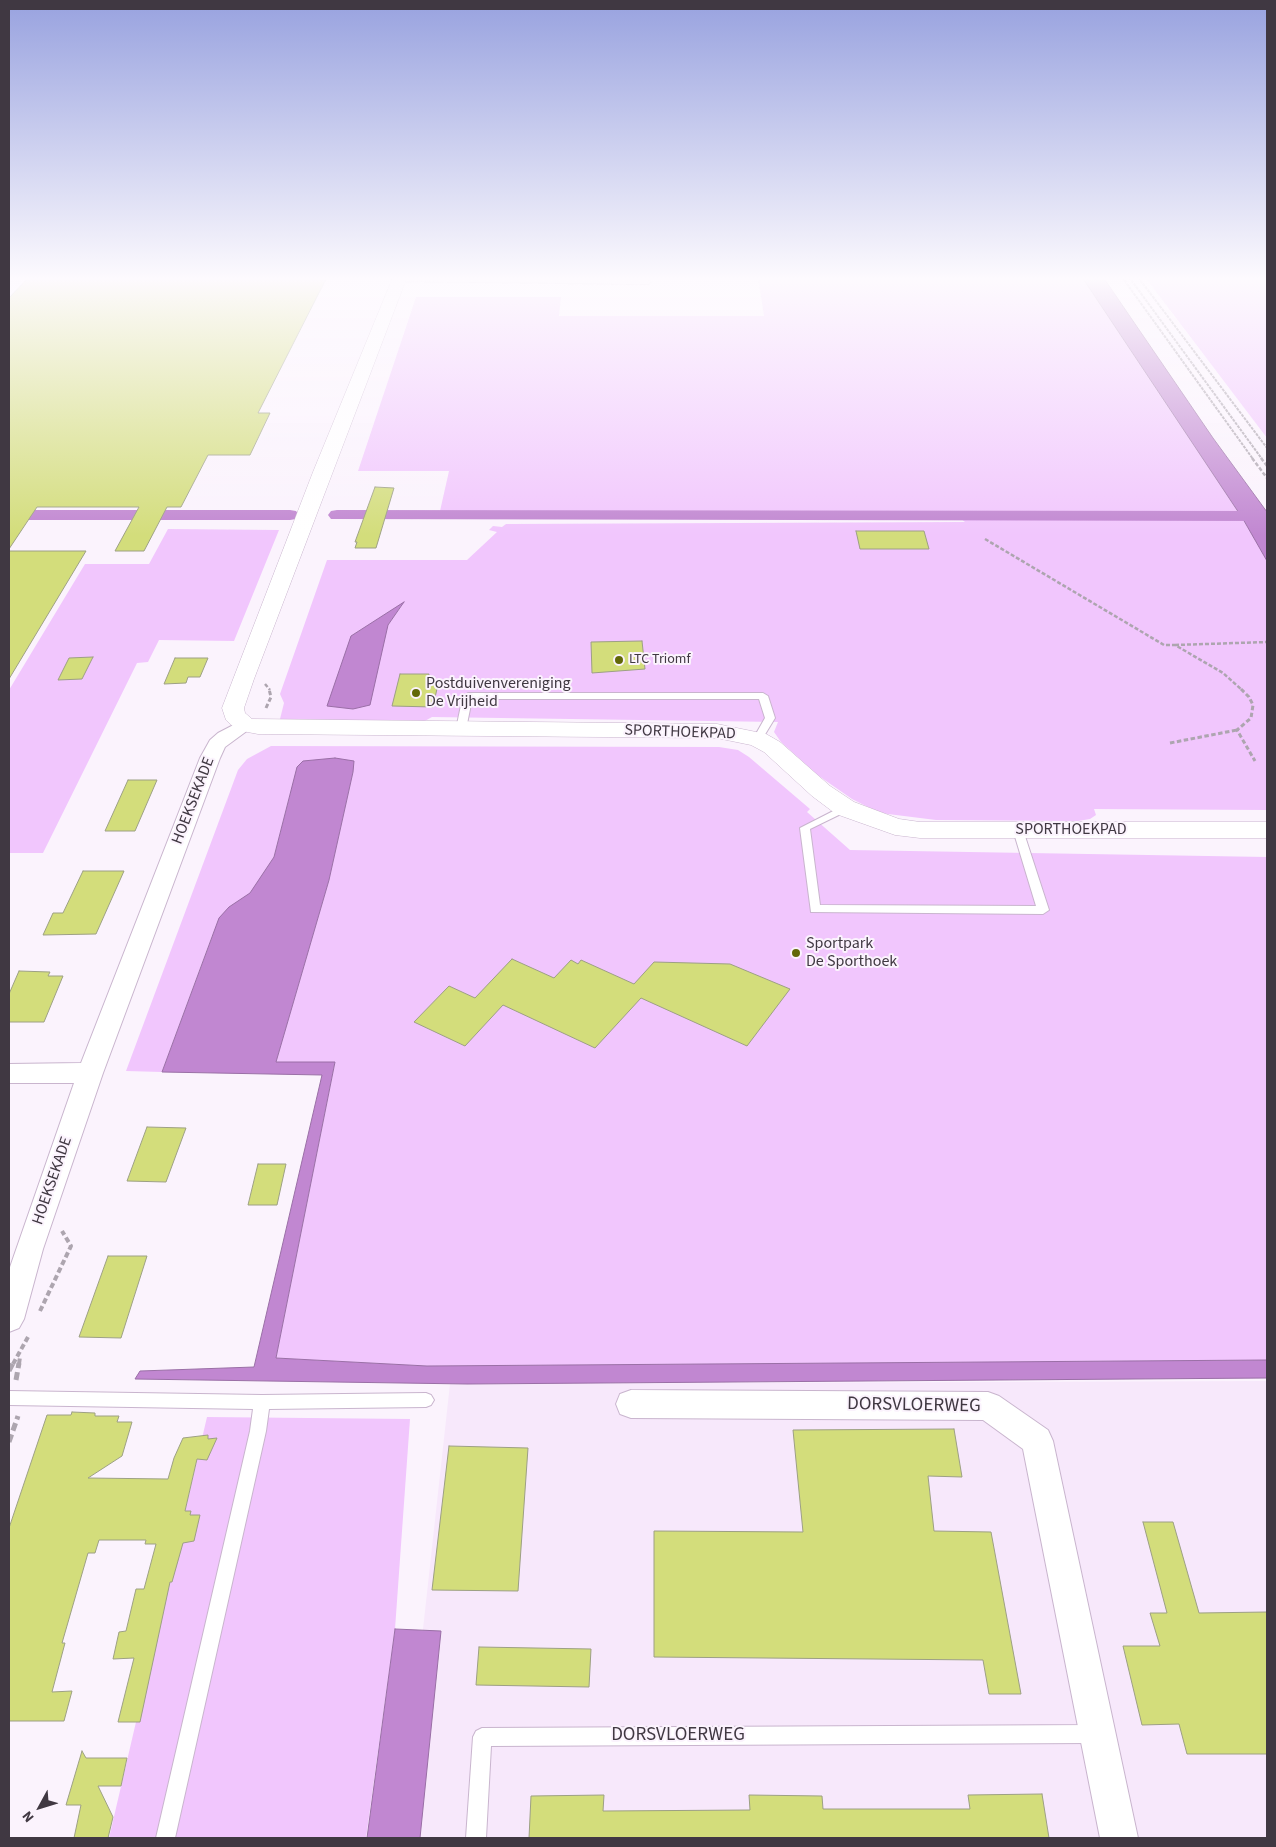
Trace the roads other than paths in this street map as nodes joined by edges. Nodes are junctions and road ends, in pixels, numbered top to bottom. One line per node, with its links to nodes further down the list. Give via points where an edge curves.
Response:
1 (366, 363): 2 (street, via 233,708 234,715)
2 (245, 725): 3 (street, SPORTHOEKPAD); 9 (street, HOEKSEKADE, via 225,737 214,750)
3 (461, 729): 4 (street, SPORTHOEKPAD, via 717,731); 4 (lane, via 468,696 763,696 770,718)
4 (758, 739): 5 (street, SPORTHOEKPAD)
5 (845, 808): 6 (street, SPORTHOEKPAD, via 895,827); 6 (lane, via 805,828 815,909 1043,910)
6 (1018, 830): 7 (street, SPORTHOEKPAD)
7 (1267, 830)
8 (9, 1073): 9 (street)
9 (90, 1073): 10 (street, HOEKSEKADE, via 29,1249)
10 (9, 1319)
11 (9, 1398): 13 (lane)
12 (426, 1400): 13 (lane)
13 (262, 1402): 16 (lane, via 258,1432)
14 (631, 1404): 15 (street, DORSVLOERWEG, via 988,1406 1037,1441)
15 (1096, 1734): 17 (lane, DORSVLOERWEG, via 482,1737); 18 (street, DORSVLOERWEG)
16 (166, 1838)
17 (476, 1838)
18 (1120, 1838)

